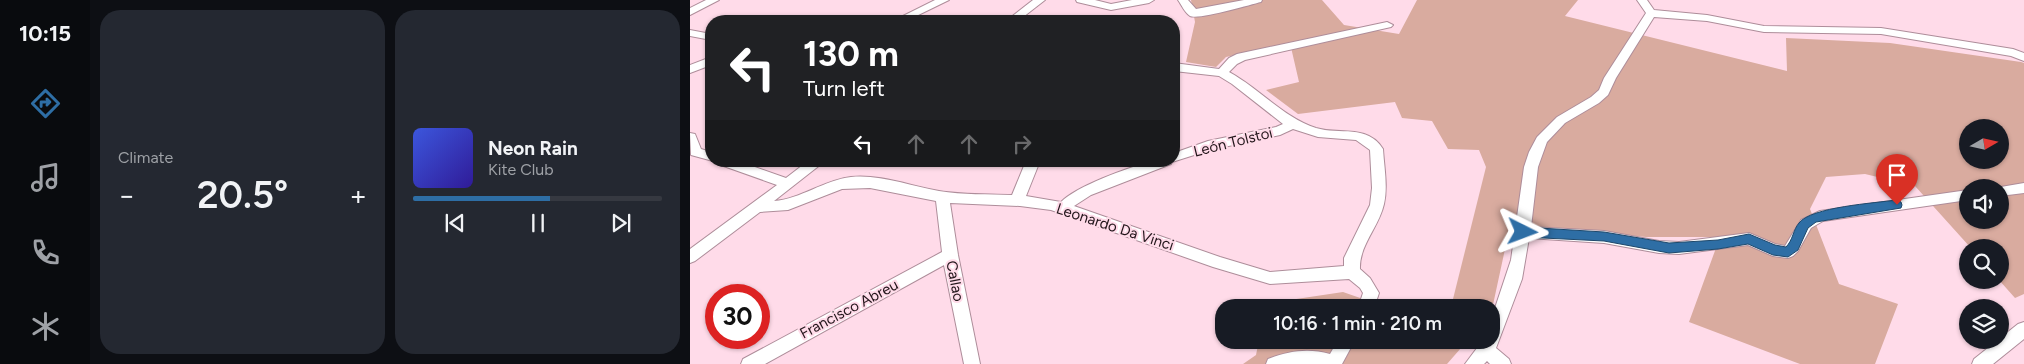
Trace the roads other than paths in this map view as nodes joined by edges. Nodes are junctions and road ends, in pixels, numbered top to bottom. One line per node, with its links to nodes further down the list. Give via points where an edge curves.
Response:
1 (714, 0): 9 (street)
2 (944, 0): 11 (street)
3 (1040, 0): 12 (street)
4 (1081, 0): 5 (street, via 1111,7)
5 (1149, 0)
6 (1183, 0): 7 (street, via 1193,13)
7 (1257, 0)
8 (1642, 0): 10 (street)
9 (690, 12)
10 (1651, 13): 16 (street, via 1800,32 1881,30); 37 (street, via 1604,92 1561,120 1542,140 1531,167)
11 (911, 15)
12 (1019, 15)
13 (1387, 25): 20 (street, via 1248,55 1233,61)
14 (690, 33): 15 (street)
15 (705, 36)
16 (2024, 57)
17 (705, 63): 19 (street)
18 (1180, 68): 20 (street)
19 (690, 69)
20 (1222, 73): 21 (street)
21 (1292, 124): 24 (street, León Tolstoi, via 1273,133 1208,146); 40 (street, via 1318,133 1358,136 1376,149 1377,205 1352,258)
22 (690, 137): 23 (street)
23 (693, 153)
24 (1180, 156)
25 (740, 167): 29 (street)
26 (810, 167): 29 (street)
27 (1031, 167): 34 (street)
28 (1149, 167): 36 (street, via 1086,190)
29 (787, 183): 35 (street)
30 (2024, 188): 31 (street)
31 (2009, 190)
32 (1959, 196): 37 (street, via 1820,216 1803,226 1794,247 1788,252 1773,250 1749,239 1672,248 1604,237)
33 (942, 197): 34 (street, Leonardo Da Vinci); 35 (street, Leonardo Da Vinci, via 857,182 791,203); 38 (street, Callao)
34 (1017, 200): 36 (street, Leonardo Da Vinci)
35 (758, 207): 39 (street)
36 (1064, 208): 40 (street, Leonardo Da Vinci, via 1270,278)
37 (1523, 232): 44 (street, via 1514,279)
38 (950, 255): 45 (street, Francisco Abreu); 46 (street, Callao)
39 (690, 258)
40 (1352, 272): 41 (street, via 1365,283 1371,293)
41 (1369, 299)
42 (2024, 329): 51 (street)
43 (1342, 349): 48 (street)
44 (1486, 351): 49 (street); 50 (street)
45 (749, 364)
46 (972, 364)
47 (1274, 364): 48 (street, via 1314,357)
48 (1333, 364)
49 (1473, 364)
50 (1504, 364)
51 (1980, 364)

